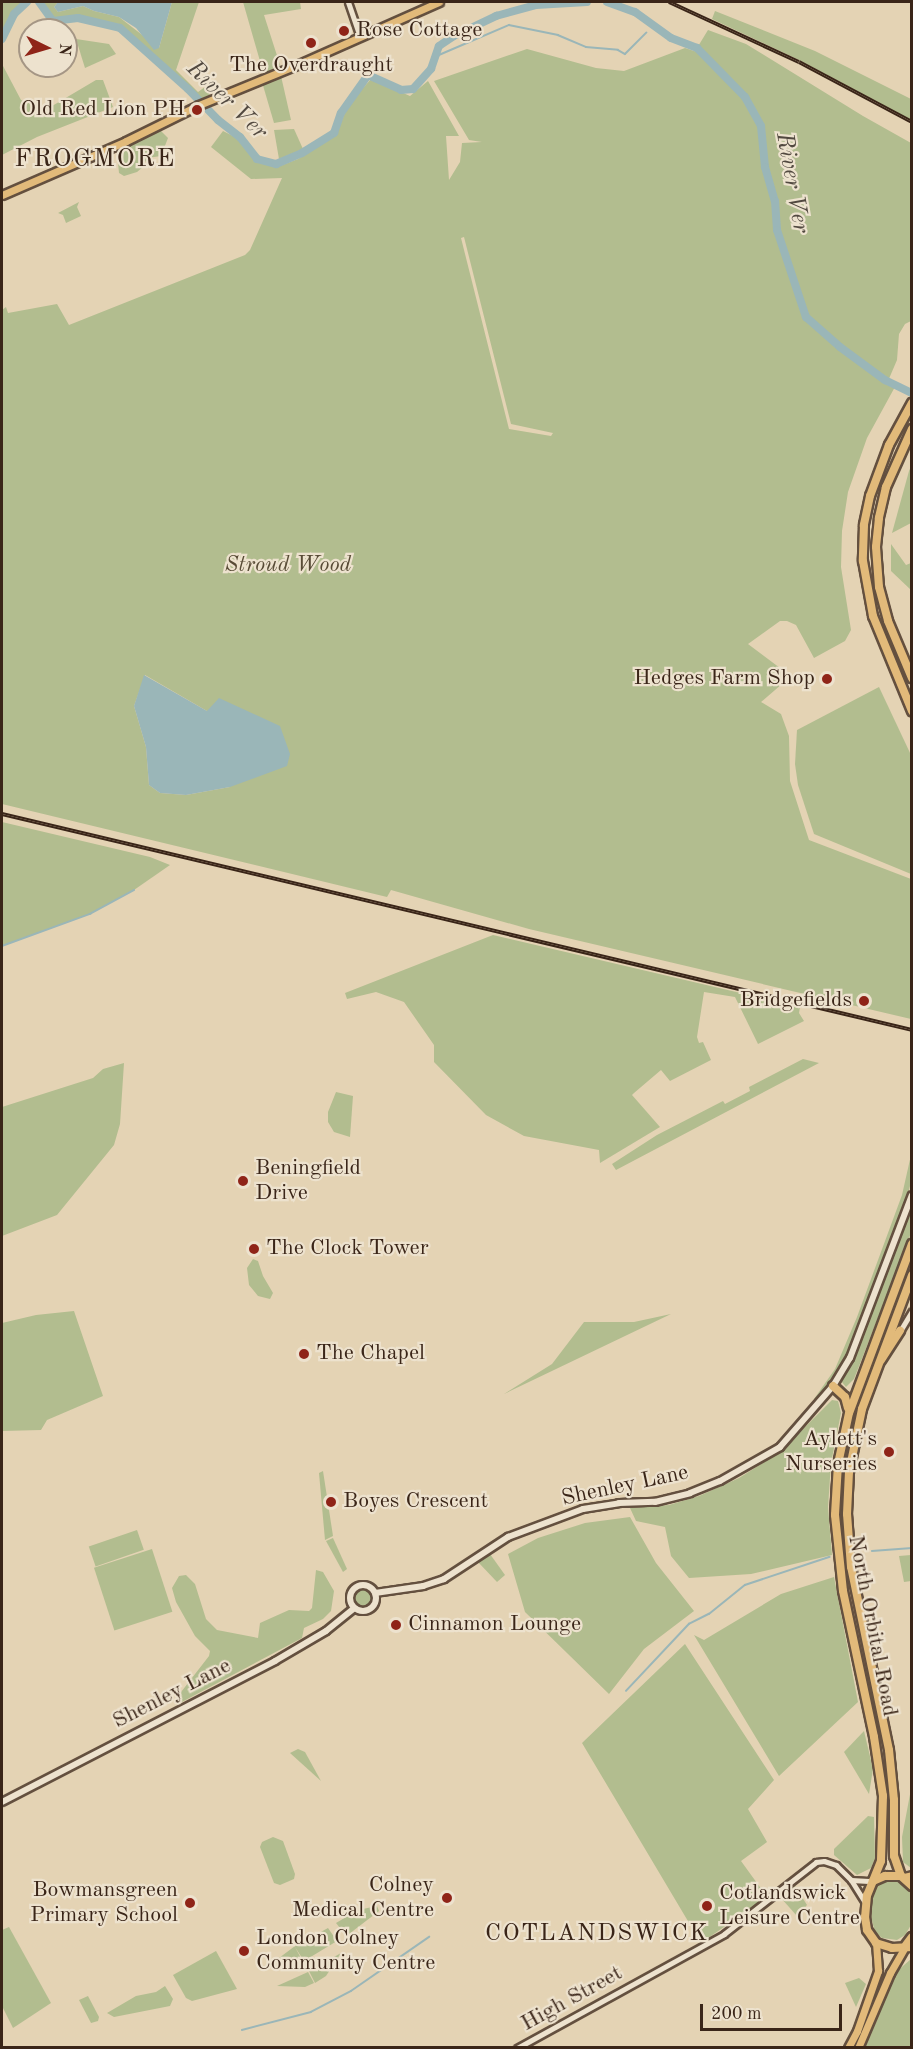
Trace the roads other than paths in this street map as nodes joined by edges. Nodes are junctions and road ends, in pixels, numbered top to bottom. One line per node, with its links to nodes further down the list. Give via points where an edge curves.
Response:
1 (348, 2): 3 (street)
2 (439, 2): 3 (main road)
3 (360, 37): 4 (main road, via 206,101)
4 (2, 195)
5 (912, 403): 8 (highway, via 888,445 870,496 863,561 873,616)
6 (912, 429): 7 (highway, via 886,487 876,547 883,605)
7 (912, 678)
8 (912, 711)
9 (912, 1195): 16 (main road, Shenley Lane, via 858,1340)
10 (912, 1244): 15 (highway, North Orbital Road)
11 (912, 1275): 14 (highway, North Orbital Road)
12 (912, 1311): 13 (street)
13 (900, 1331): 14 (highway)
14 (877, 1365): 22 (highway, North Orbital Road, via 853,1444 848,1539 889,1750 894,1856)
15 (861, 1377): 17 (highway, via 851,1389); 18 (highway, North Orbital Road)
16 (833, 1386): 17 (highway); 19 (main road, Shenley Lane, via 780,1447 720,1481 664,1500 583,1509 508,1537 444,1579)
17 (841, 1391): 18 (highway)
18 (849, 1413): 24 (highway, North Orbital Road, via 838,1464 836,1537 881,1779 882,1849)
19 (375, 1593): 20 (main road, via 375,1605 369,1610); 20 (main road, via 368,1585 356,1586 349,1597)
20 (354, 1608): 21 (main road, Shenley Lane, via 326,1631 276,1661)
21 (2, 1802)
22 (906, 1876): 24 (highway, via 889,1875); 25 (highway)
23 (851, 1880): 24 (street); 26 (street, High Street); 30 (street, High Street, via 834,1863 816,1862 724,1934)
24 (873, 1881): 26 (highway, North Orbital Road)
25 (912, 1886)
26 (865, 1902): 28 (highway, via 867,1930)
27 (912, 1936): 29 (highway)
28 (876, 1943): 29 (highway); 31 (main road, via 878,1971)
29 (909, 1946): 32 (main road, via 890,1973)
30 (517, 2048)
31 (848, 2048)
32 (858, 2048)

